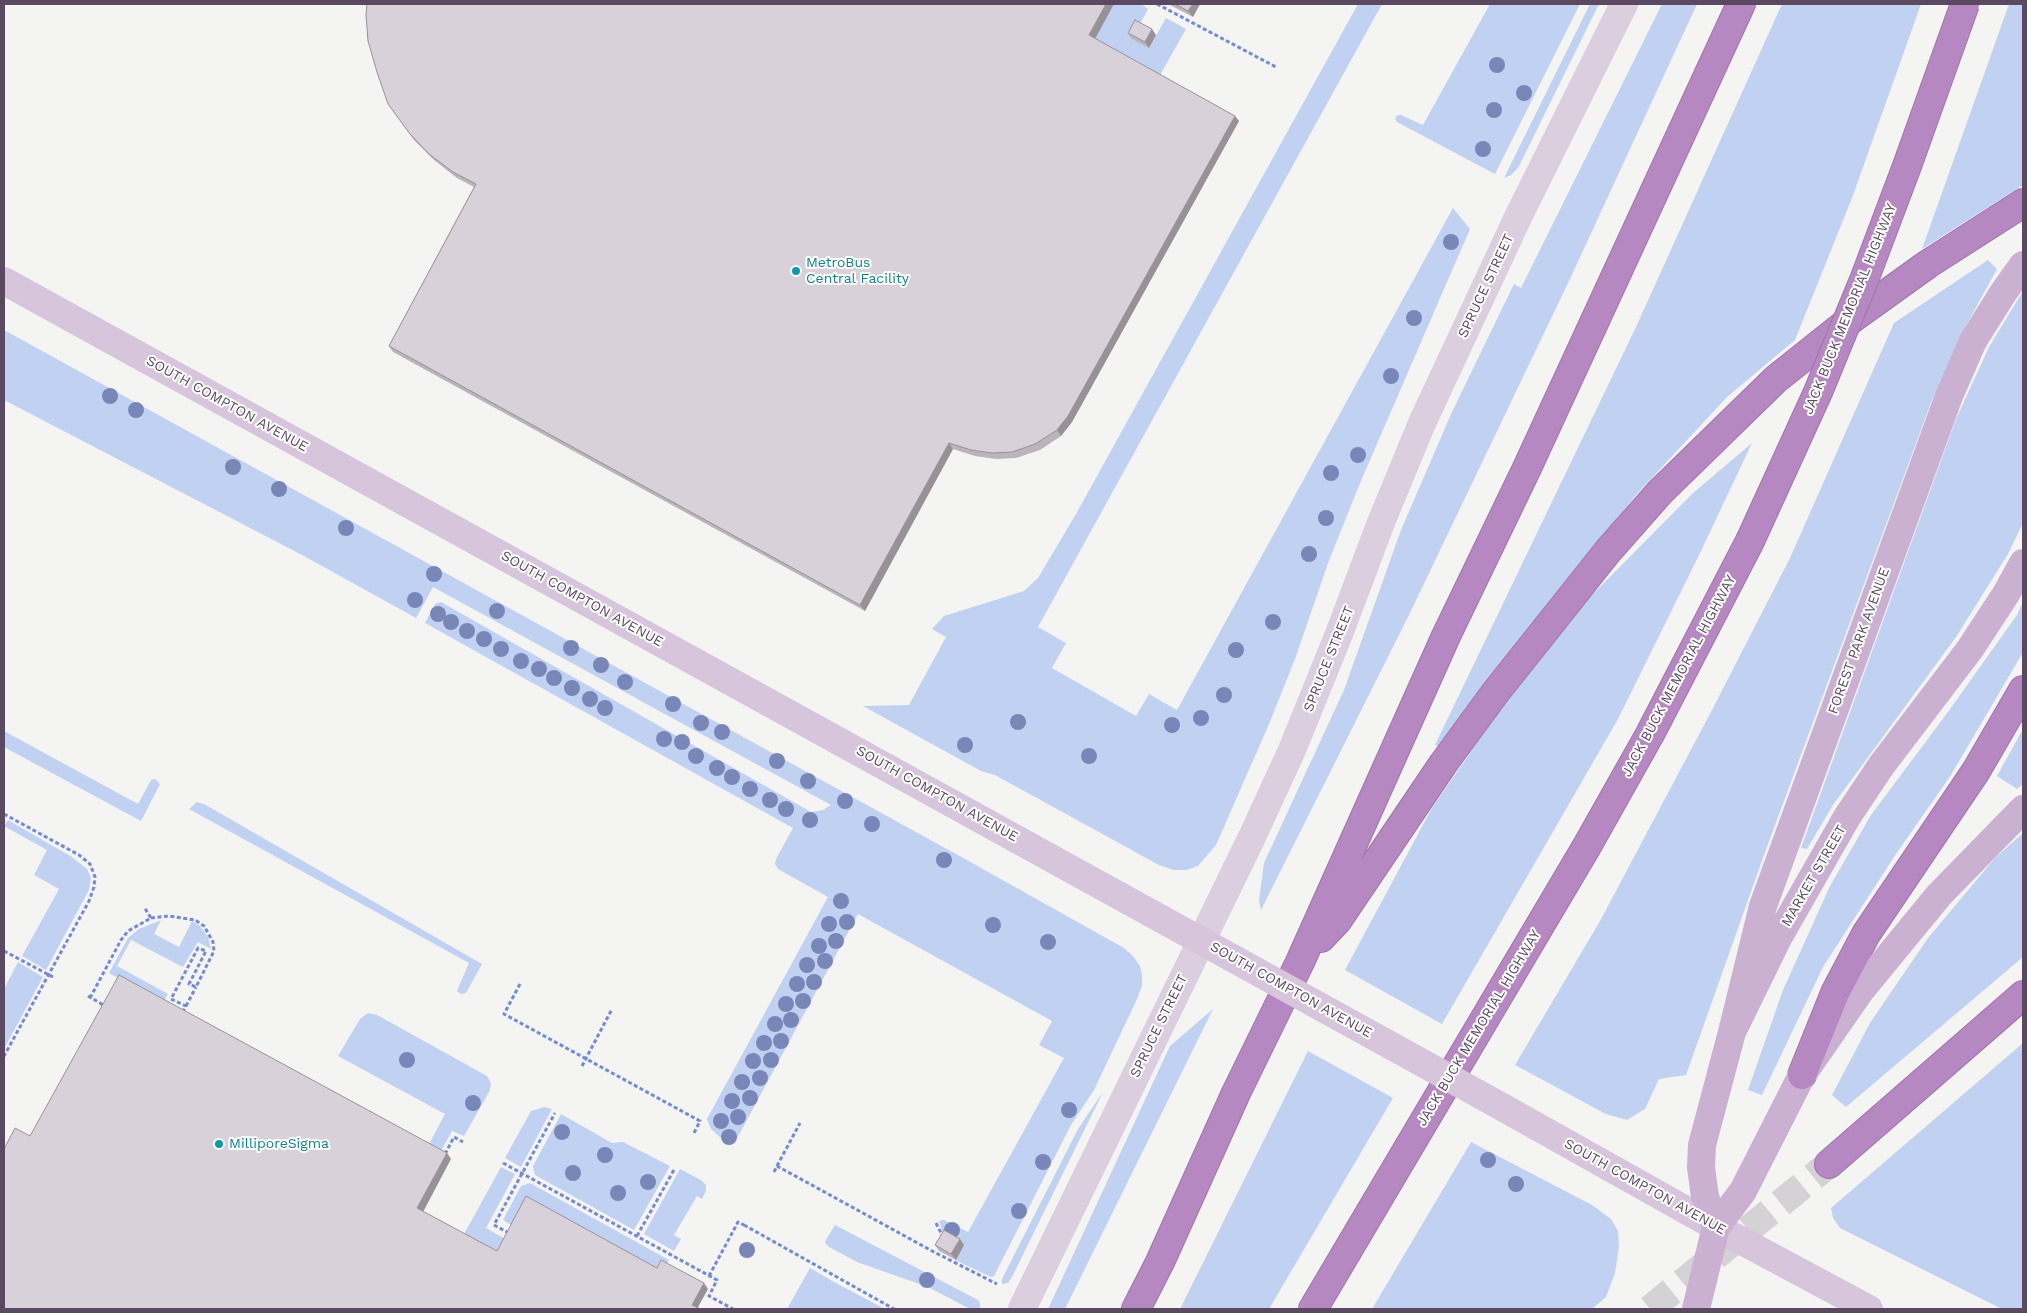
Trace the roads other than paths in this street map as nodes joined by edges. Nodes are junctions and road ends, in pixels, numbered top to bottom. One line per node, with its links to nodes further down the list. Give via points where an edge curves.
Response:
1 (1624, 4): 10 (street, SPRUCE STREET, via 1422,423 1292,750)
2 (1741, 4): 11 (highway, via 1446,636)
3 (1965, 4): 19 (highway, JACK BUCK MEMORIAL HIGHWAY, bridge, via 1864,280 1814,401 1750,541 1650,734 1587,846)
4 (2023, 203): 11 (highway, via 1928,264 1850,320 1776,379 1660,492 1608,551 1495,693 1337,921)
5 (2023, 265): 13 (main road, FOREST PARK AVENUE, via 1974,341 1949,396 1763,906)
6 (4, 281): 10 (main road, SOUTH COMPTON AVENUE)
7 (2023, 563): 13 (main road, MARKET STREET, via 1970,649 1881,766 1847,817 1778,938)
8 (2023, 690): 14 (highway, via 1976,771 1866,934 1835,993)
9 (2023, 809): 14 (main road, via 1927,909 1861,990)
10 (1201, 940): 16 (main road, SOUTH COMPTON AVENUE, bridge); 17 (street, SPRUCE STREET)
11 (1300, 962): 18 (highway)
12 (2023, 995): 15 (highway)
13 (1732, 1032): 16 (main road, MARKET STREET, via 1702,1145 1705,1197)
14 (1802, 1075): 16 (main road, via 1743,1191)
15 (1828, 1164)
16 (1716, 1227): 20 (main road); 21 (main road, SOUTH COMPTON AVENUE)
17 (1022, 1309)
18 (1136, 1309)
19 (1313, 1309)
20 (1696, 1309)
21 (1869, 1309)

